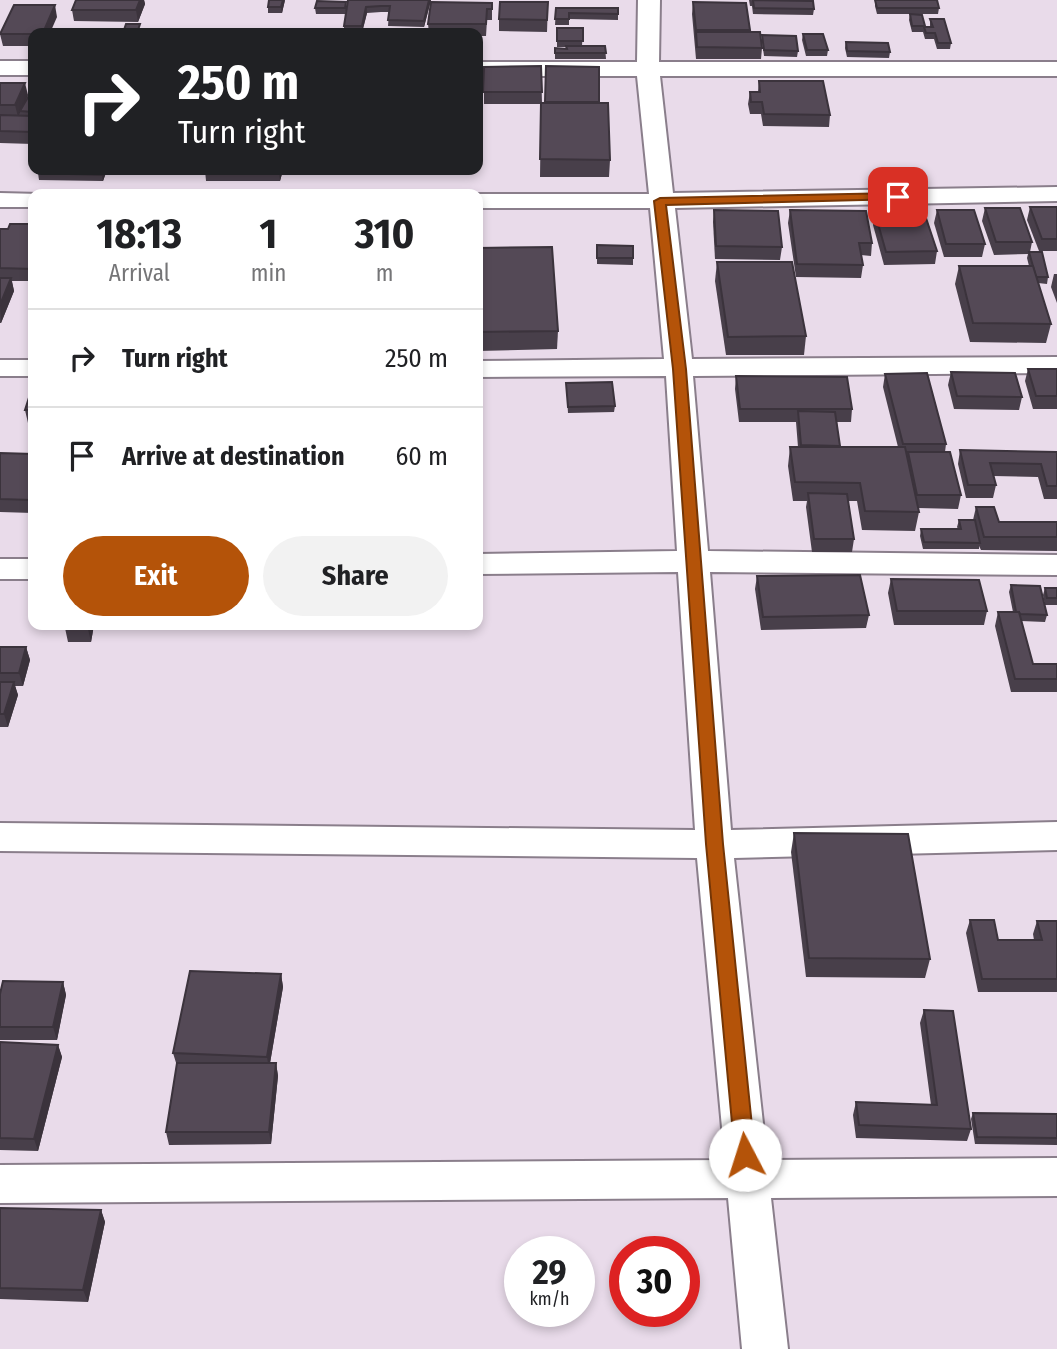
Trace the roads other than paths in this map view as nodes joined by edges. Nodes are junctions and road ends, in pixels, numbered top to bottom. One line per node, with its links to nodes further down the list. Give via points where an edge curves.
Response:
1 (649, 0): 5 (street)
2 (0, 68): 3 (street)
3 (28, 68)
4 (483, 69): 5 (street)
5 (648, 69): 6 (street); 11 (street)
6 (1057, 69)
7 (1057, 194): 11 (street)
8 (0, 200): 9 (street)
9 (28, 200)
10 (483, 201): 11 (street)
11 (660, 201): 16 (street)
12 (1057, 365): 16 (street)
13 (0, 368): 14 (street)
14 (28, 368)
15 (483, 369): 16 (street)
16 (679, 369): 17 (street)
17 (695, 561): 18 (street); 19 (street); 24 (street)
18 (483, 564)
19 (1057, 565)
20 (0, 569): 21 (street)
21 (28, 569)
22 (1057, 836): 24 (street)
23 (0, 837): 24 (street)
24 (714, 844): 26 (street)
25 (1057, 1177): 26 (street)
26 (748, 1181): 27 (street); 28 (street)
27 (0, 1184)
28 (765, 1349)

